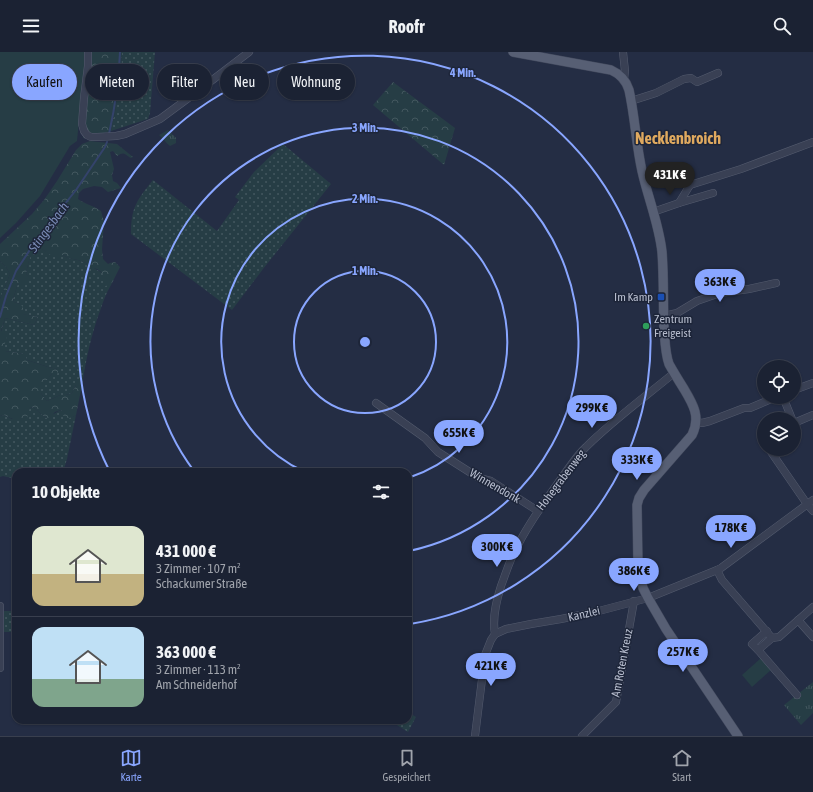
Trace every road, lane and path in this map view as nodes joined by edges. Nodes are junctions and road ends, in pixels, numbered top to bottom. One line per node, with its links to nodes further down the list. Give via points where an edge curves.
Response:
1 (88, 52): 2 (street, via 82,127 91,137 125,134 155,122)
2 (249, 52)
3 (513, 52): 6 (main road, via 608,69 615,71)
4 (623, 52): 6 (street)
5 (718, 73): 7 (street, via 698,82 691,78 684,79 656,93)
6 (624, 79): 7 (main road)
7 (631, 101): 13 (main road, via 642,171)
8 (813, 142): 10 (street)
9 (668, 172): 10 (street)
10 (690, 185): 12 (street)
11 (713, 193): 12 (street)
12 (679, 203): 13 (street)
13 (653, 212): 15 (main road, via 662,250)
14 (776, 283): 15 (street, via 720,293 697,301 677,313)
15 (664, 316): 16 (main road, via 666,357)
16 (674, 373): 23 (main road, via 692,404); 26 (street, Hohegrabenweg, via 584,448)
17 (813, 383): 18 (street)
18 (801, 387)
19 (376, 404): 26 (street, Winnendonk, via 424,438 438,452)
20 (759, 404): 23 (street, via 710,421)
21 (813, 415): 22 (street)
22 (801, 420)
23 (696, 422): 29 (main road, via 692,435 644,490 638,501 638,565 640,579)
24 (774, 456): 25 (street)
25 (810, 502): 27 (street); 28 (street, Kanzlei)
26 (538, 511): 35 (street, Hohegrabenweg, via 506,572 494,616)
27 (813, 511)
28 (717, 570): 29 (street, Kanzlei); 34 (street, via 722,580)
29 (648, 598): 30 (street, Kanzlei); 43 (main road)
30 (634, 601): 35 (street, Kanzlei, via 595,612 506,629); 42 (street, Am Roten Kreuz, via 616,702)
31 (0, 606): 39 (street)
32 (813, 607): 33 (street)
33 (798, 620): 36 (street); 37 (street, via 779,637)
34 (766, 632): 37 (street); 38 (street, via 752,644)
35 (495, 634): 41 (street, Hohegrabenweg, via 485,655)
36 (813, 637)
37 (772, 638): 38 (street)
38 (758, 650): 40 (street)
39 (0, 668)
40 (797, 695)
41 (475, 736)
42 (582, 736)
43 (738, 736)

